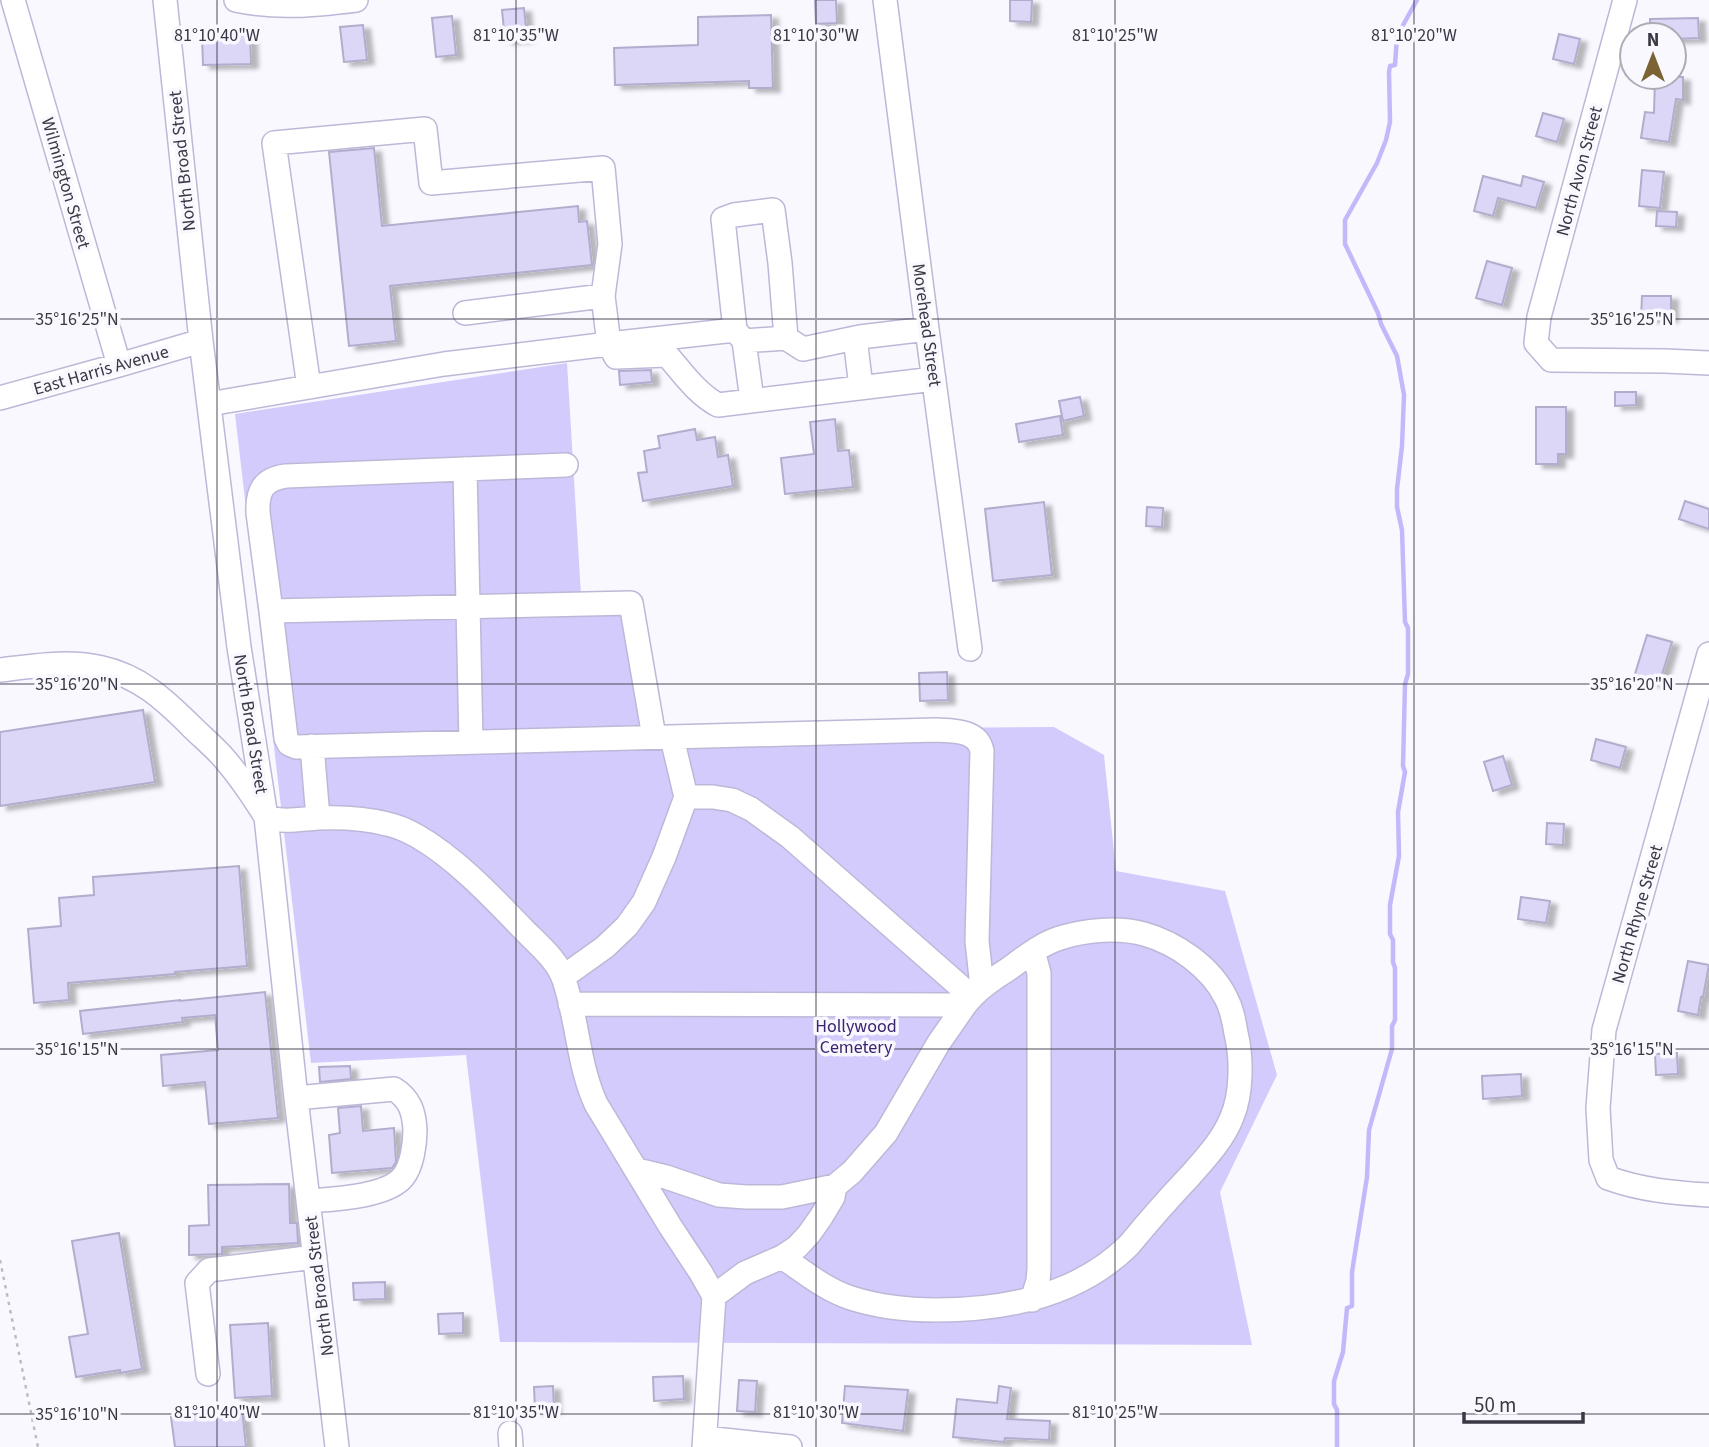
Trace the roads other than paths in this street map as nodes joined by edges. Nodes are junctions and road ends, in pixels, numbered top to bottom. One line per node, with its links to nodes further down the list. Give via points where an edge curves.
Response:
1 (13, 0): 16 (street, Wilmington Street)
2 (165, 0): 13 (street, North Broad Street)
3 (236, 0): 4 (street, via 285,6)
4 (356, 0)
5 (886, 0): 9 (street, Morehead Street)
6 (1625, 0): 15 (street, North Avon Street, via 1539,317 1536,343 1551,360)
7 (603, 296): 8 (street); 14 (street); 18 (street, via 610,244 603,168 430,183 425,129 274,143)
8 (465, 313)
9 (927, 330): 12 (street); 17 (street, Morehead Street)
10 (740, 336): 11 (street); 11 (street, via 723,219 773,210); 14 (street); 21 (street)
11 (786, 338): 12 (street, via 803,349)
12 (855, 338): 19 (street)
13 (201, 341): 16 (street, East Harris Avenue); 22 (street, North Broad Street)
14 (609, 344): 18 (street, via 444,364); 21 (street, via 617,357 667,355 718,405)
15 (1709, 363)
16 (119, 366): 20 (street, East Harris Avenue)
17 (934, 379): 19 (street); 27 (street, Morehead Street)
18 (309, 387): 22 (street)
19 (861, 387): 21 (street)
20 (0, 398)
21 (752, 400)
22 (209, 404): 34 (street, North Broad Street, via 239,647)
23 (566, 465): 24 (street)
24 (466, 469): 25 (street); 26 (street, via 286,476 265,483 258,513)
25 (469, 607): 26 (street); 30 (street, via 631,603); 31 (street)
26 (271, 611): 32 (street, via 286,738 296,747)
27 (970, 649)
28 (1709, 654): 43 (street, North Rhyne Street, via 1604,1030 1598,1108 1601,1160 1608,1178 1631,1187)
29 (0, 670): 34 (street, via 77,664 127,675 149,687 222,756)
30 (663, 738): 31 (street); 33 (street); 38 (street, via 936,730 974,738 982,751)
31 (471, 742): 32 (street)
32 (312, 746): 35 (street)
33 (686, 797): 37 (street, via 635,917); 38 (street, via 732,800 751,809 790,837)
34 (266, 817): 35 (street, via 279,821); 40 (street, North Broad Street)
35 (318, 818): 37 (street, via 364,818 418,836 501,906)
36 (1030, 954): 38 (street); 48 (street, via 1039,973 1039,1269); 48 (street, via 1059,938 1117,931 1143,934 1174,947 1209,973 1226,998 1240,1058 1235,1110 1206,1158 1116,1258 1083,1279)
37 (564, 978): 39 (street)
38 (973, 996): 39 (street); 42 (street, via 938,1044 886,1132)
39 (570, 1004): 41 (street, via 591,1094)
40 (296, 1098): 44 (street, North Broad Street); 44 (street, via 394,1089 410,1102 414,1114 415,1146 403,1177 370,1193)
41 (637, 1170): 42 (street, via 719,1195 782,1197); 47 (street)
42 (835, 1186): 46 (street, via 809,1234)
43 (1709, 1195)
44 (309, 1201): 45 (street, North Broad Street)
45 (315, 1257): 49 (street, via 209,1270 197,1283); 51 (street, North Broad Street)
46 (782, 1257): 47 (street, via 745,1273); 48 (street, via 827,1287 877,1305 953,1310)
47 (714, 1296): 50 (street)
48 (1032, 1300)
49 (208, 1374)
50 (705, 1442): 52 (street)
51 (337, 1447)
52 (790, 1447)

